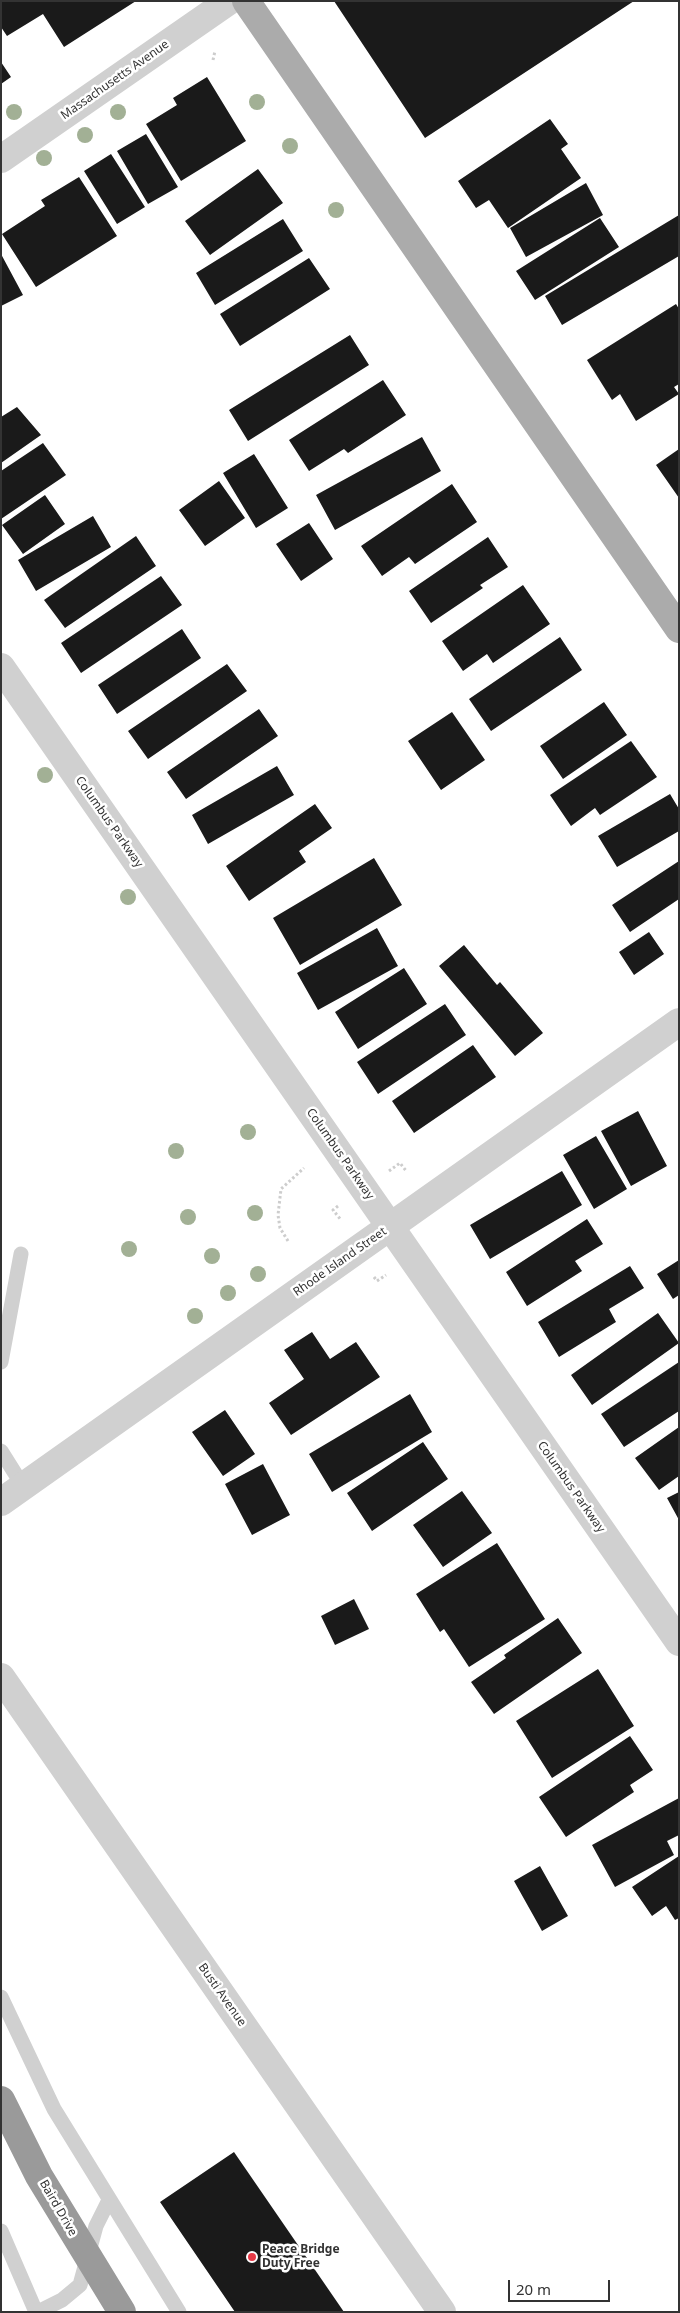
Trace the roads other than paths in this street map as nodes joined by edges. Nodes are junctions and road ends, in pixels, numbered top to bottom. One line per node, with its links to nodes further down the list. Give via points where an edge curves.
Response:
1 (228, 1): 3 (street, Massachusetts Avenue)
2 (246, 1): 4 (main road)
3 (1, 159)
4 (679, 629)
5 (1, 667): 7 (street, Columbus Parkway)
6 (679, 1022): 7 (street, Rhode Island Street)
7 (390, 1226): 11 (street, Rhode Island Street); 13 (street, Columbus Parkway)
8 (21, 1254): 9 (lane)
9 (1, 1362)
10 (1, 1451): 11 (lane)
11 (24, 1486): 12 (street, Rhode Island Street)
12 (1, 1502)
13 (679, 1642)
14 (1, 1678): 23 (street, Busti Avenue)
15 (1, 1997): 17 (lane, via 54,2109)
16 (1, 2100): 19 (highway, Baird Drive, via 39,2176)
17 (109, 2200): 19 (lane, via 96,2226); 22 (lane)
18 (1, 2231): 20 (lane)
19 (88, 2259): 20 (lane, via 80,2285); 21 (highway, Baird Drive)
20 (37, 2312)
21 (122, 2312)
22 (179, 2312)
23 (442, 2312)

